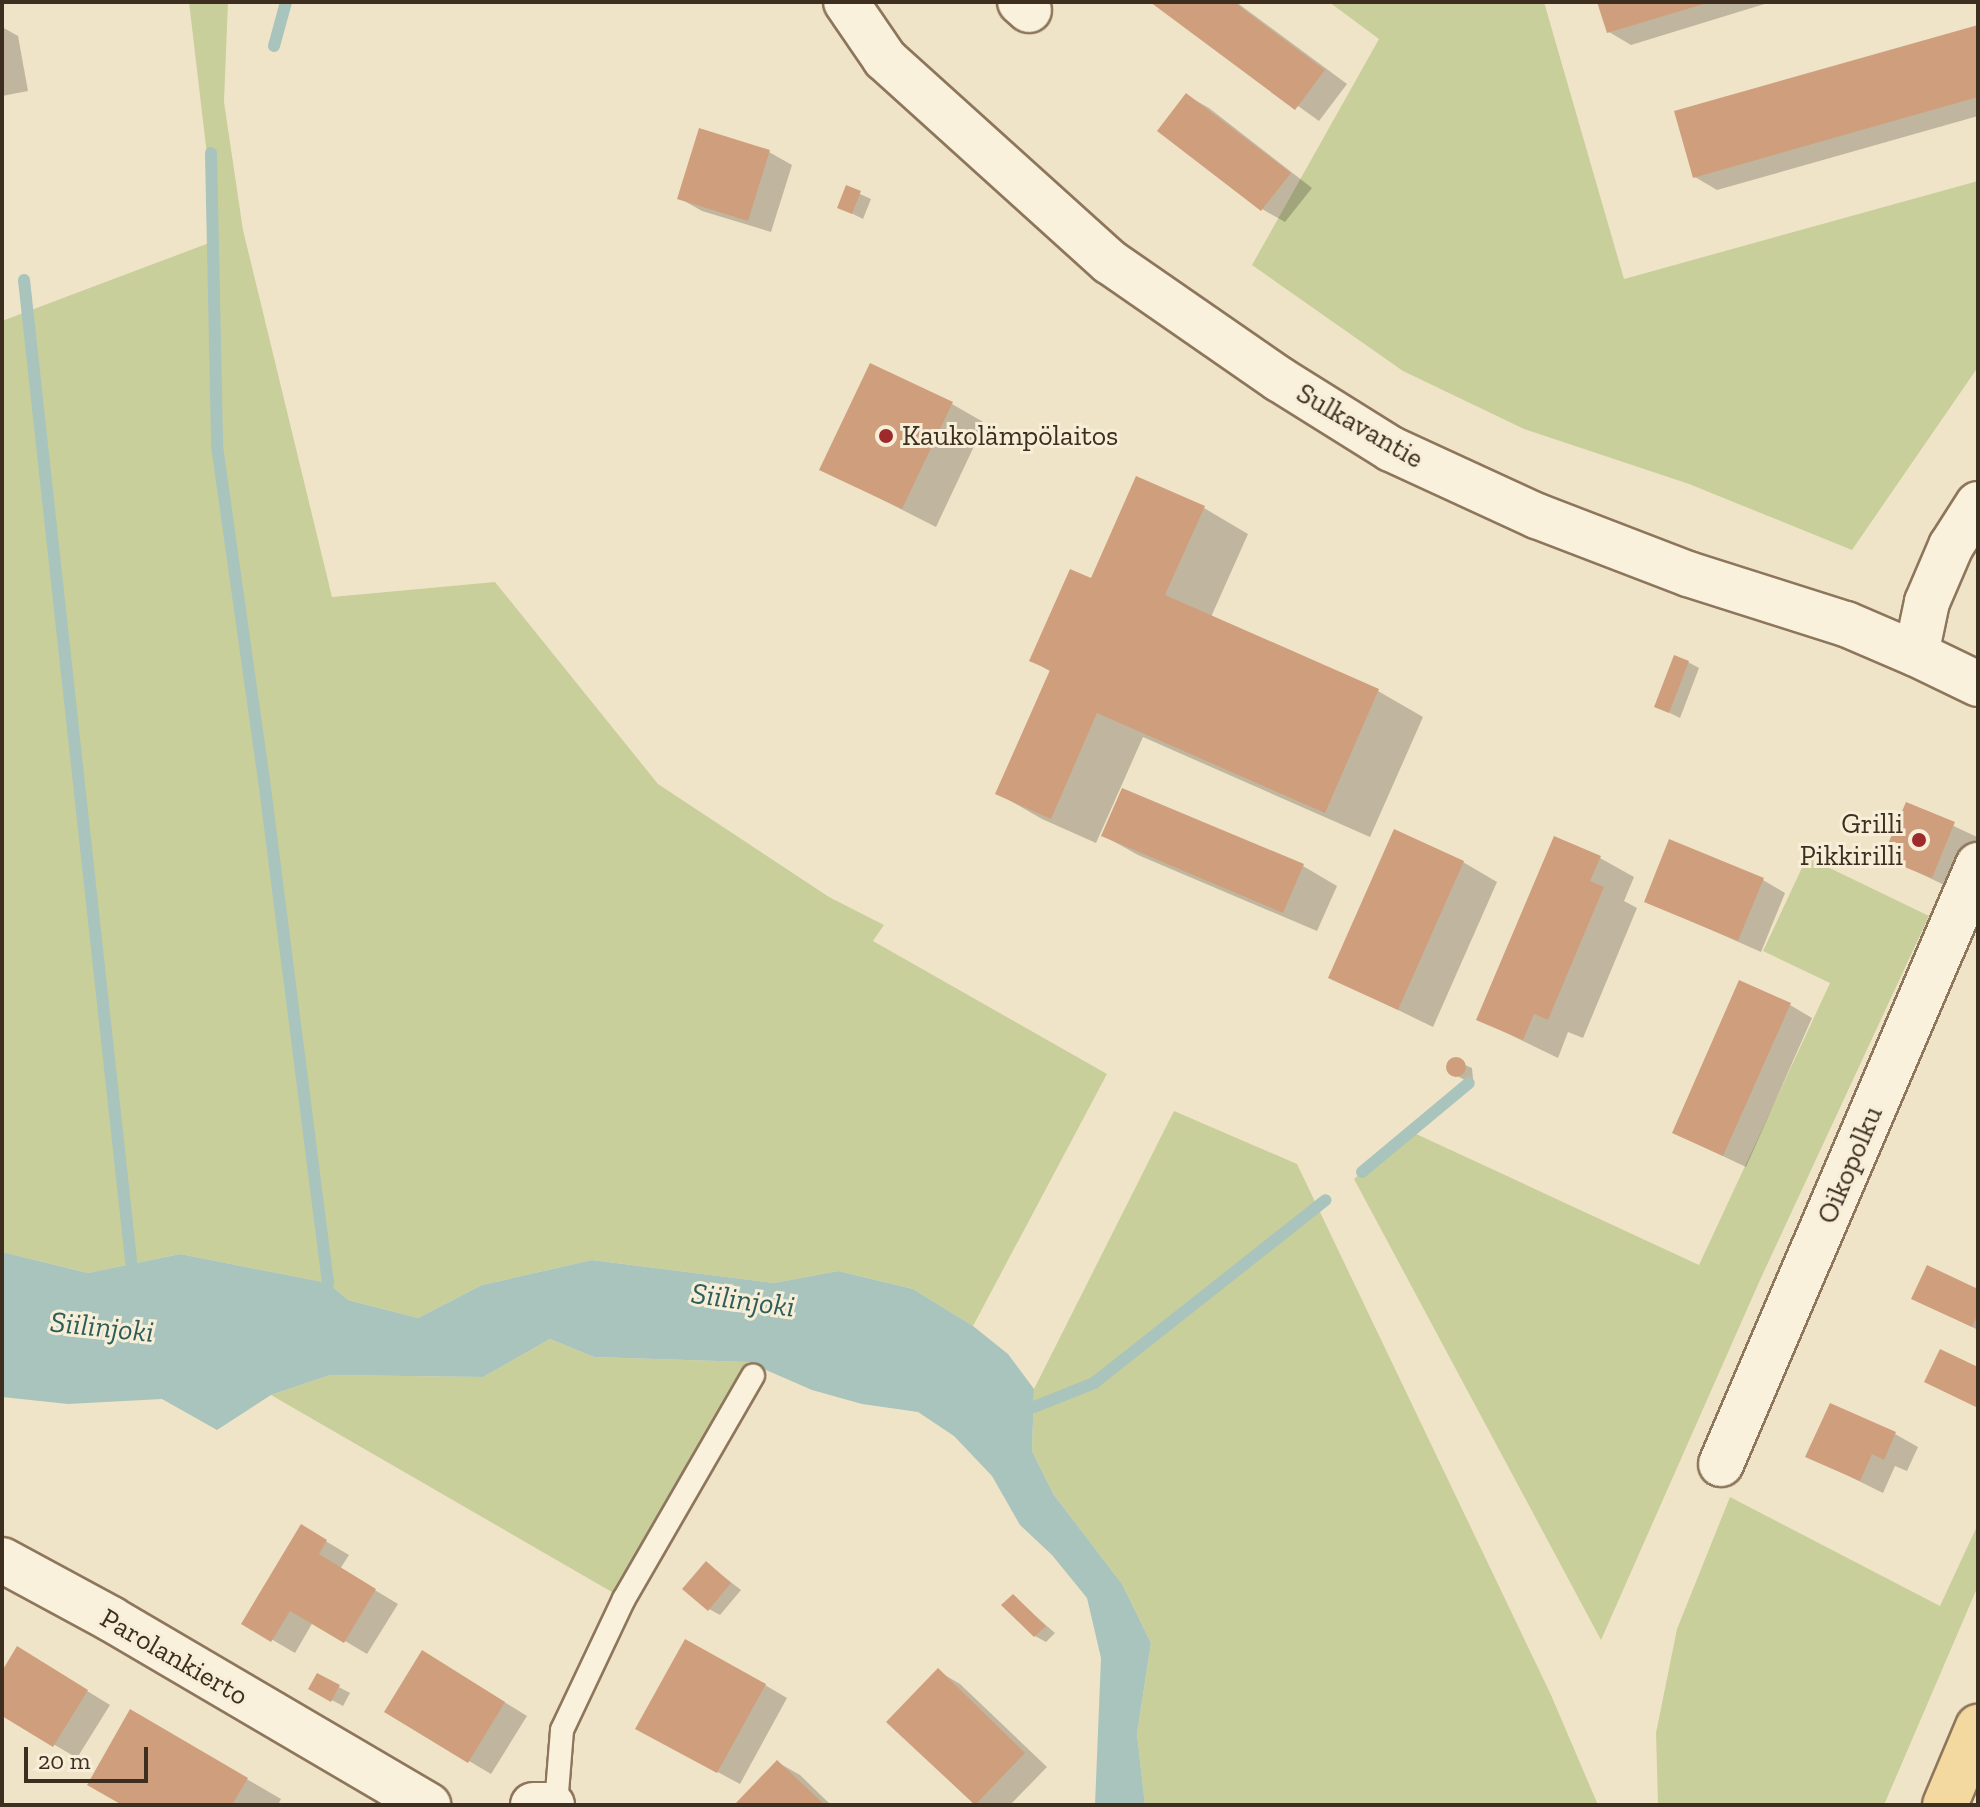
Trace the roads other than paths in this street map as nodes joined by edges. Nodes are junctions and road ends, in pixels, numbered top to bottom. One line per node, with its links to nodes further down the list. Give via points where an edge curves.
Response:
1 (846, 2): 3 (street, Sulkavantie, via 885,59 1110,262 1266,371 1391,449 1551,521 1688,574 1846,624)
2 (1978, 504): 3 (street, via 1951,546 1927,602)
3 (1916, 654): 4 (street, Sulkavantie)
4 (1978, 684)
5 (1978, 865): 7 (street, Oikopolku)
6 (753, 1376): 12 (lane, via 624,1599 562,1730)
7 (1721, 1464)
8 (2, 1560): 10 (street, Parolankierto)
9 (1978, 1727): 13 (main road)
10 (428, 1805)
11 (533, 1805): 12 (street)
12 (554, 1805)
13 (1945, 1805)

